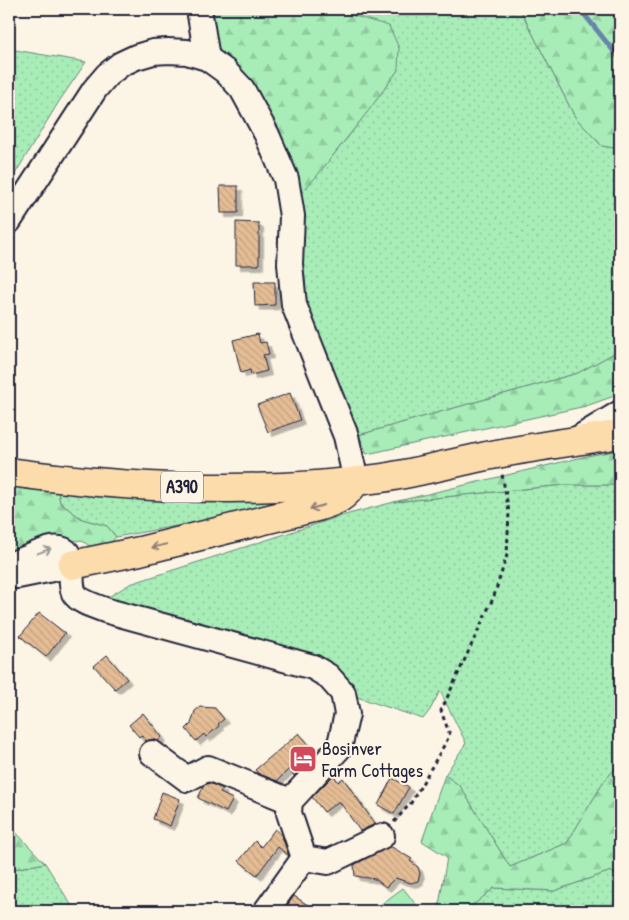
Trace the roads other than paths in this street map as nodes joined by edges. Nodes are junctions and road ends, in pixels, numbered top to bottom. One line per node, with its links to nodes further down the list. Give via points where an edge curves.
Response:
1 (199, 9): 2 (street)
2 (207, 58): 3 (street, via 187,52 153,52 121,64 107,75); 8 (street, via 242,89 286,179 292,216 290,264 294,305 346,436)
3 (9, 221)
4 (620, 414): 6 (street)
5 (620, 434): 6 (highway, A390)
6 (573, 442): 8 (highway, A390)
7 (9, 472): 8 (highway, A390, via 172,487 291,487)
8 (356, 481): 9 (highway, one-way to 9, via 337,501 317,508)
9 (72, 565): 10 (street, one-way to 9, via 53,548 67,553); 11 (street); 13 (street, via 74,592 87,602 108,611 313,667 328,676 343,693 347,714 340,748)
10 (9, 567)
11 (9, 576)
12 (152, 753): 13 (street, via 182,784 208,768)
13 (290, 801): 15 (street, via 289,814)
14 (382, 836): 15 (street, via 328,862)
15 (304, 858): 16 (street)
16 (266, 911)

